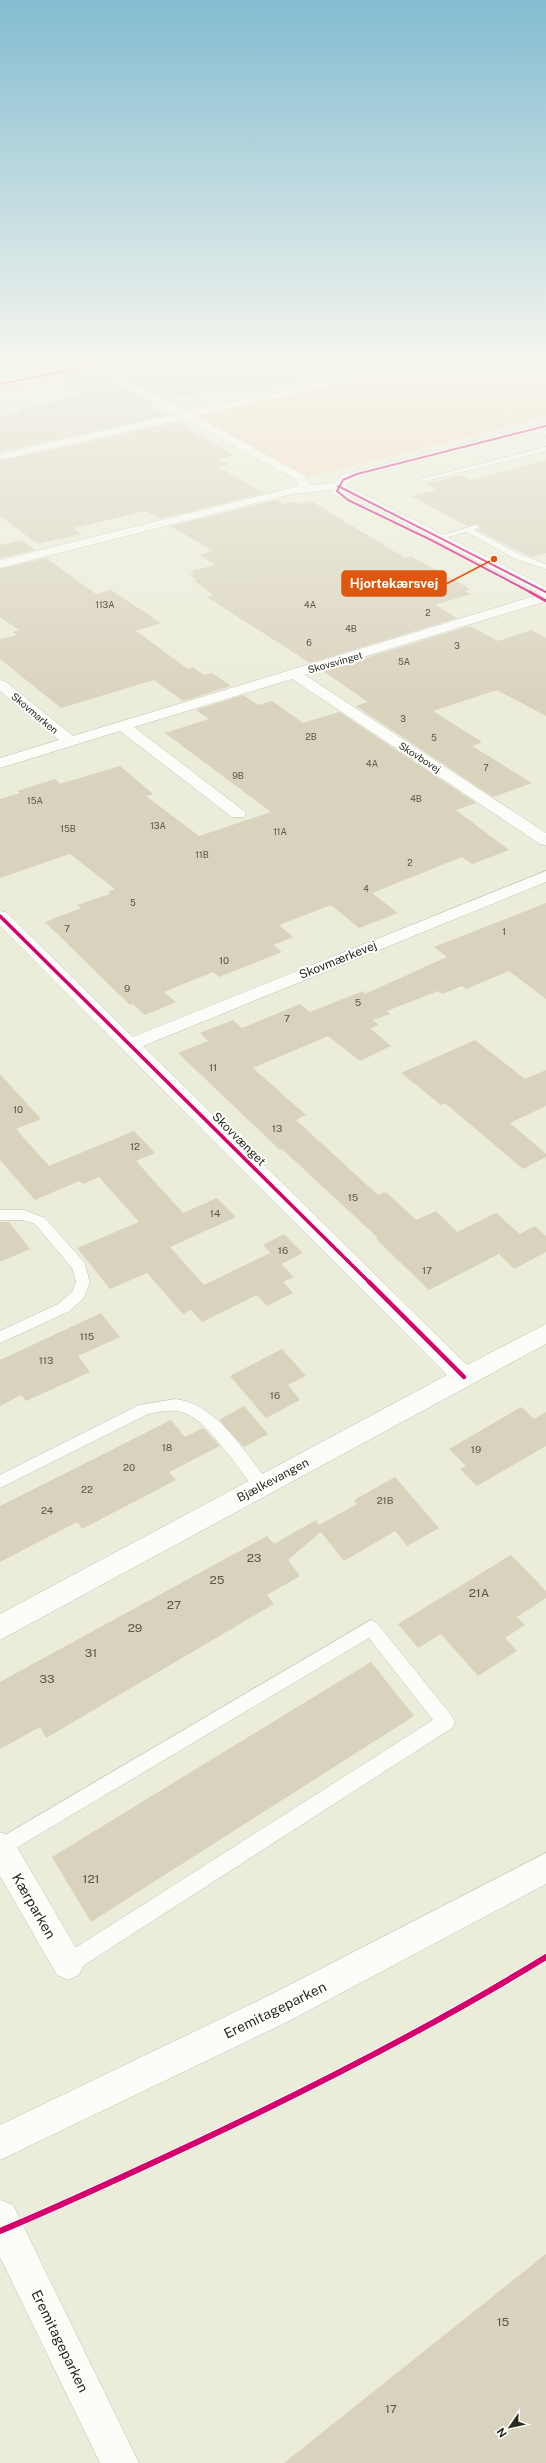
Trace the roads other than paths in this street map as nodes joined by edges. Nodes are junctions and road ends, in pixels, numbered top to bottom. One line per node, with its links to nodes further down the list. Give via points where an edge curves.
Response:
1 (302, 480): 4 (street)
2 (343, 480): 3 (street)
3 (339, 485): 4 (street); 7 (street); 10 (street, via 337,492 348,500)
4 (306, 488): 8 (street)
5 (476, 527): 6 (lane)
6 (467, 529): 7 (lane); 9 (lane, via 516,556)
7 (440, 537): 10 (street)
8 (0, 564)
9 (546, 567)
10 (545, 597): 11 (street, Skovsvinget)
11 (294, 674): 13 (street, Skovsvinget); 17 (street, Skovbovej)
12 (0, 684): 14 (street, Skovmarken)
13 (123, 726): 14 (street, Skovsvinget); 16 (street)
14 (70, 741): 15 (street, Skovsvinget)
15 (0, 763)
16 (238, 814)
17 (546, 840)
18 (546, 876): 20 (street, Skovmærkevej)
19 (0, 916): 20 (street, Skovvænget)
20 (129, 1044): 24 (street, Skovvænget)
21 (0, 1215): 23 (lane, via 24,1215 40,1221 79,1266 83,1282 78,1295 63,1308)
22 (546, 1332): 24 (street, Bjælkevangen)
23 (0, 1337)
24 (464, 1377): 26 (street, Bjælkevangen)
25 (0, 1482): 26 (lane, via 144,1409 170,1404 188,1407 206,1418)
26 (262, 1486): 27 (street, Bjælkevangen)
27 (0, 1628)
28 (0, 1848): 30 (street, Kærparken); 30 (lane, via 371,1628 446,1722)
29 (546, 1868): 31 (street, Eremitageparken, via 392,1952 123,2086)
30 (68, 1964)
31 (0, 2142)
32 (0, 2218): 33 (street, Eremitageparken)
33 (120, 2463)

